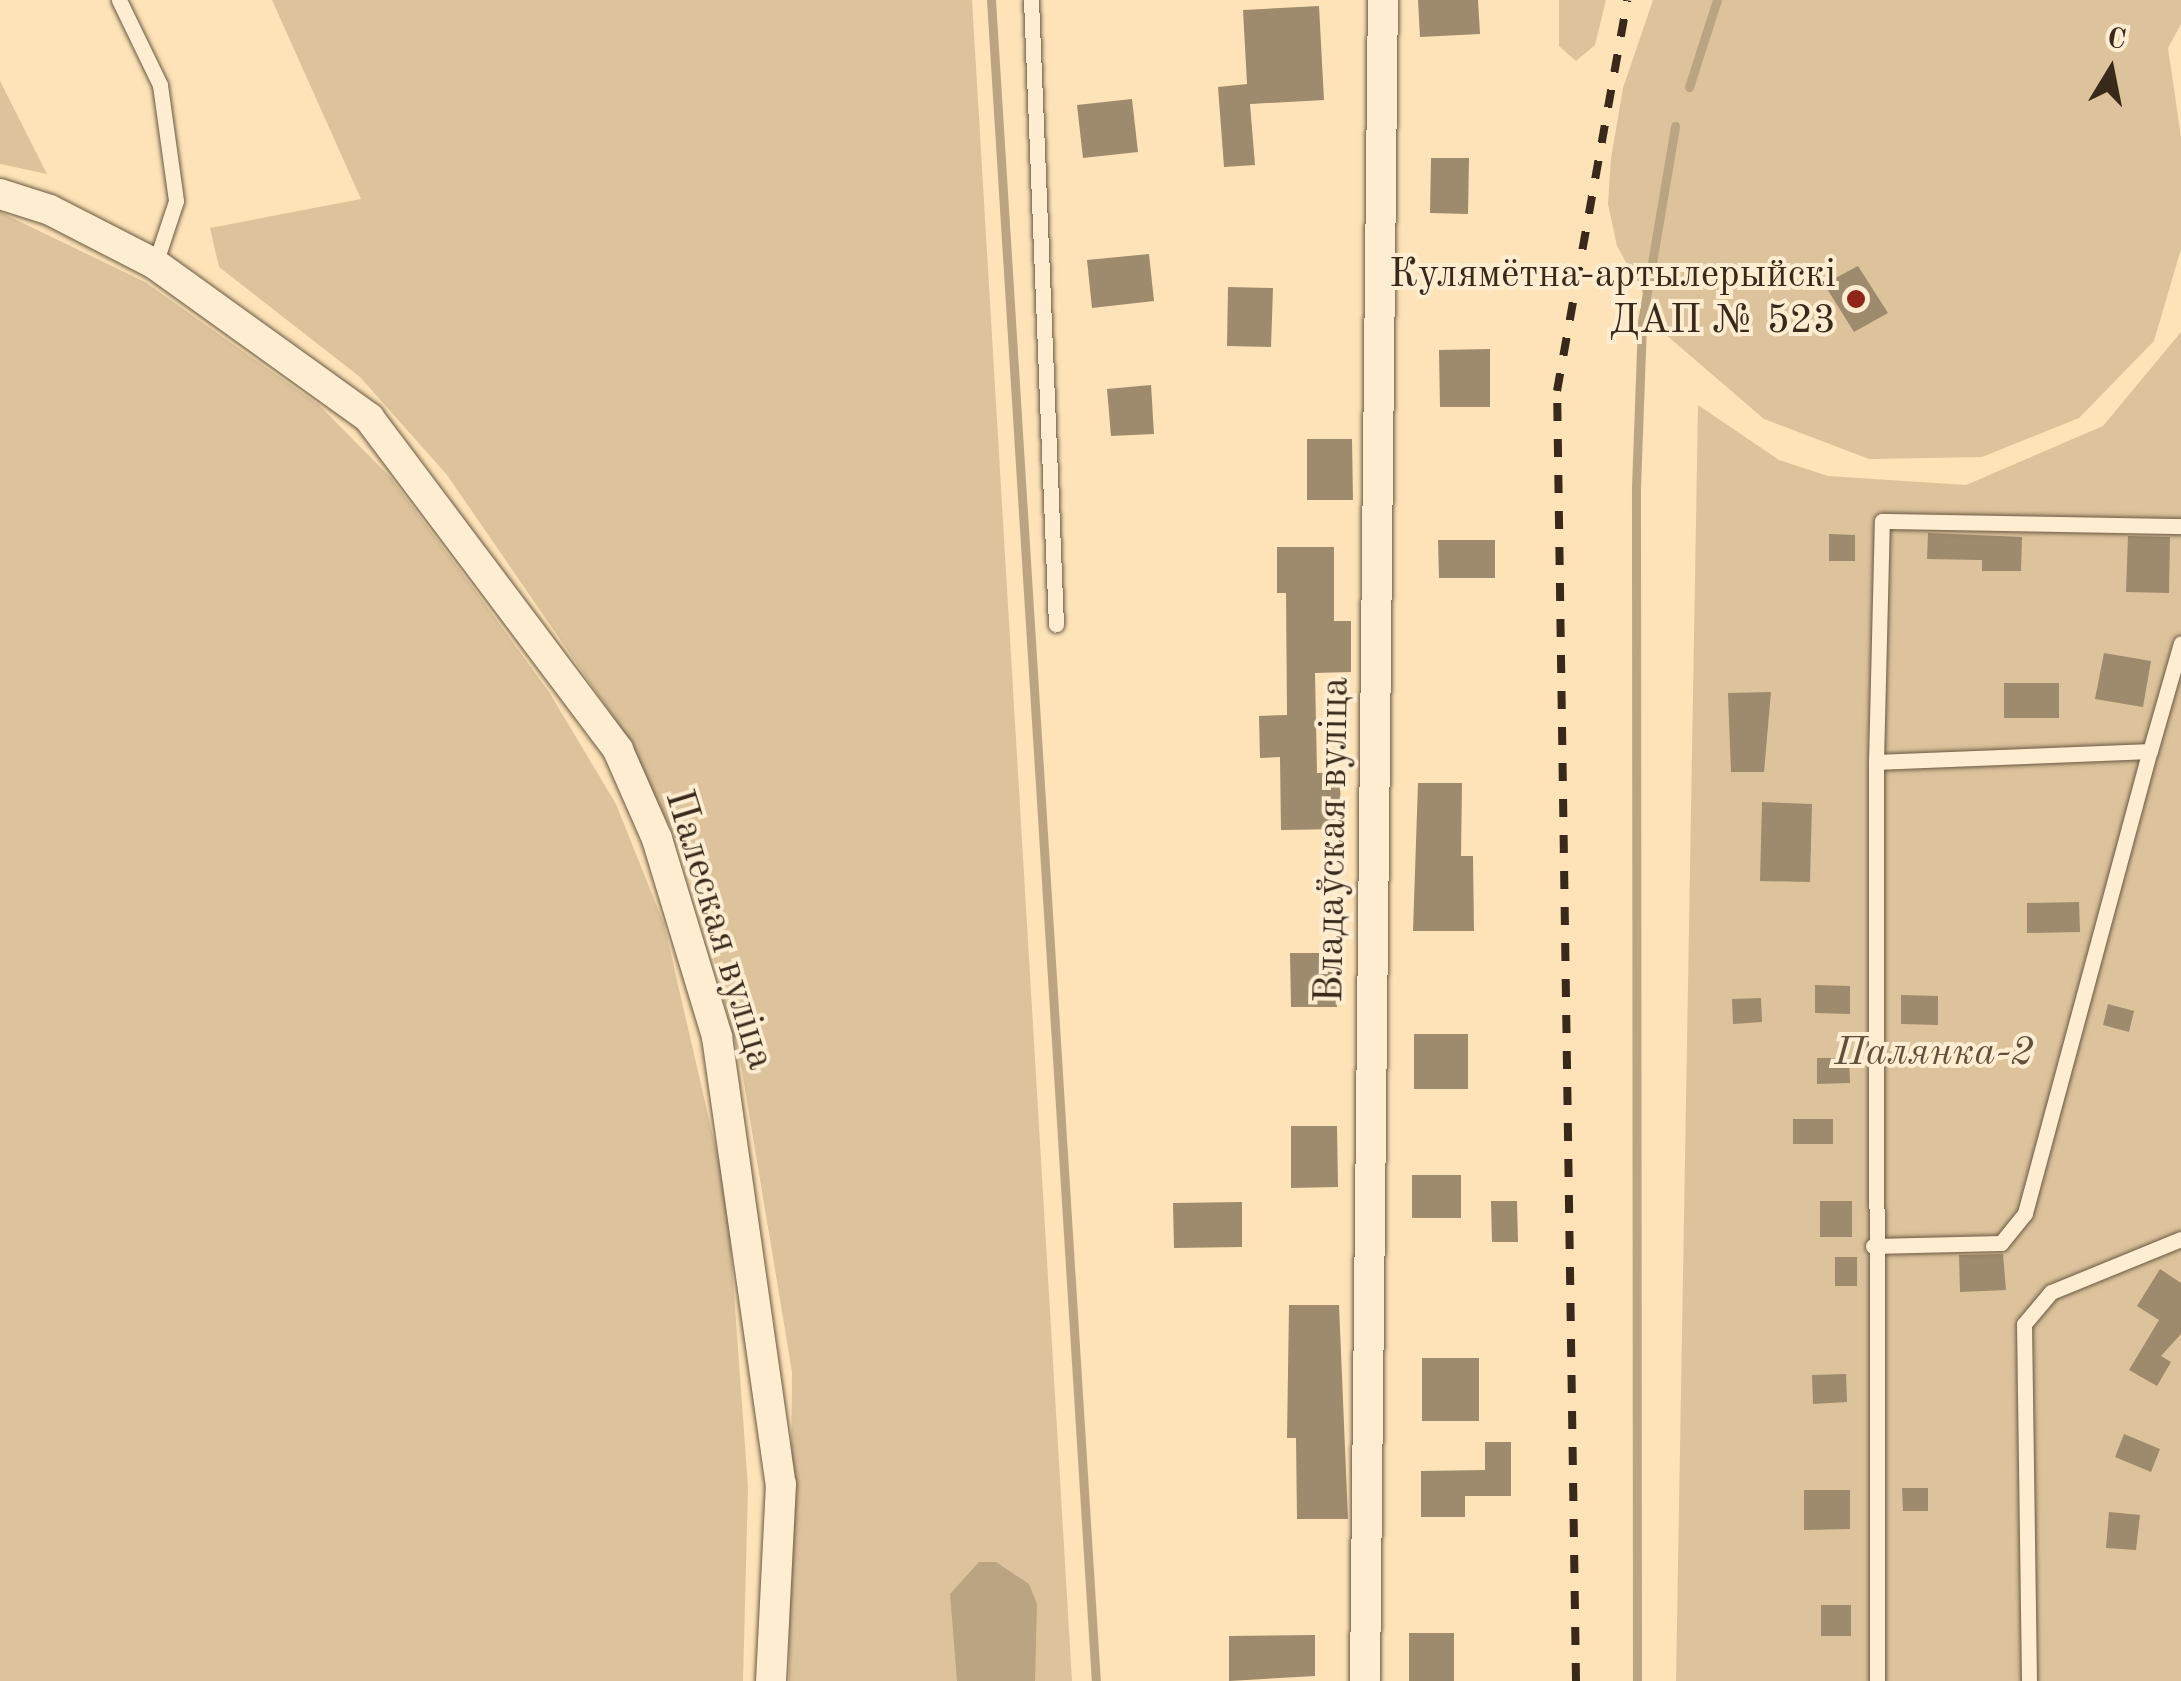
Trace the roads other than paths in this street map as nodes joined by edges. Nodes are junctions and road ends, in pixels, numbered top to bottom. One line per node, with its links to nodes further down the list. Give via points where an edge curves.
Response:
1 (120, 0): 5 (lane, via 160,85 176,201)
2 (1031, 0): 7 (lane)
3 (1383, 0): 14 (street, Владаўская вуліца)
4 (0, 194): 5 (street, Палеская вуліца, via 50,210)
5 (155, 264): 13 (street, Палеская вуліца, via 369,418 618,750 657,839 717,1037 761,1326 782,1484)
6 (2181, 526): 10 (lane, via 1882,520)
7 (1056, 624)
8 (2181, 643): 9 (lane)
9 (2150, 751): 10 (lane); 12 (lane, via 2025,1213 2002,1243)
10 (1876, 762): 12 (lane)
11 (2181, 1239): 16 (lane, via 2051,1292 2024,1324)
12 (1873, 1246): 15 (lane)
13 (771, 1681)
14 (1365, 1681)
15 (1877, 1681)
16 (2029, 1681)

